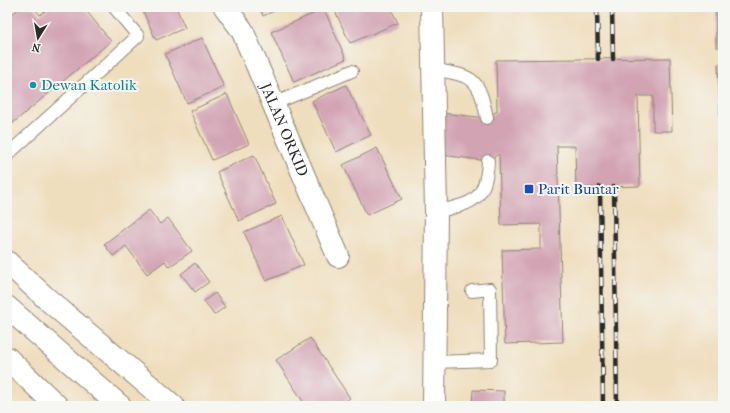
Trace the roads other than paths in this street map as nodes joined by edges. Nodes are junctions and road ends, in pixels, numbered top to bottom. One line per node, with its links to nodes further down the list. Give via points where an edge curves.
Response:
1 (114, 7): 8 (lane, via 138,36)
2 (225, 7): 6 (street, JALAN ORKID, via 242,30)
3 (432, 7): 4 (street)
4 (432, 69): 7 (lane, via 462,75 474,81 482,93); 10 (street)
5 (352, 71): 6 (lane)
6 (273, 104): 11 (street, JALAN ORKID)
7 (487, 118)
8 (7, 154)
9 (488, 161): 10 (lane, via 483,190 475,199)
10 (436, 212): 16 (street)
11 (338, 256)
12 (7, 262): 19 (street)
13 (472, 291): 16 (lane, via 490,289 492,360)
14 (7, 307): 18 (street)
15 (7, 358): 17 (street)
16 (435, 362): 20 (street)
17 (57, 406)
18 (120, 406)
19 (173, 406)
20 (434, 406)

